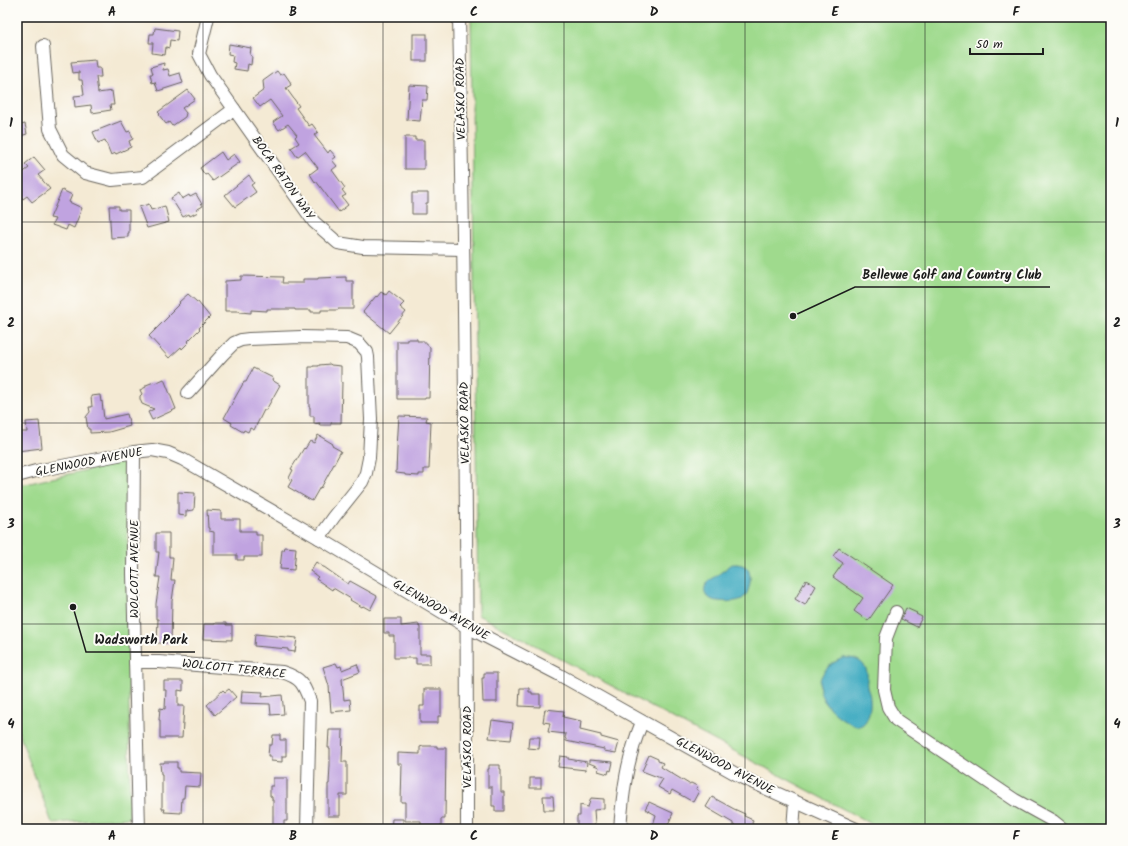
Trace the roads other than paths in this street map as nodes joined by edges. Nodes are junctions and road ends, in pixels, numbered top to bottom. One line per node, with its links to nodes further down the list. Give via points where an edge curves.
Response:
1 (208, 17): 4 (street, BOCA RATON WAY, via 199,54)
2 (459, 17): 5 (street, VELASKO ROAD)
3 (43, 46): 4 (street, via 50,129 63,155 85,173 112,180 143,177)
4 (234, 109): 5 (street, BOCA RATON WAY, via 314,222 338,243 364,247)
5 (463, 249): 11 (street, VELASKO ROAD)
6 (188, 393): 9 (street, via 234,343 241,340 347,338 359,343 368,357 370,419 366,473 362,482)
7 (134, 452): 8 (street, GLENWOOD AVENUE); 9 (street, GLENWOOD AVENUE, via 152,450 182,459); 12 (street, WOLCOTT AVENUE)
8 (17, 476)
9 (319, 538): 11 (street, GLENWOOD AVENUE)
10 (896, 612): 21 (street, via 886,638 884,690 888,707 896,720)
11 (467, 627): 13 (street, GLENWOOD AVENUE, via 558,674); 17 (street, VELASKO ROAD)
12 (135, 662): 15 (street, WOLCOTT AVENUE); 16 (street, WOLCOTT TERRACE, via 282,672 298,679 310,701)
13 (642, 722): 14 (street, GLENWOOD AVENUE, via 743,778); 18 (street, via 628,763)
14 (795, 802): 19 (street); 20 (street, GLENWOOD AVENUE)
15 (138, 829)
16 (307, 829)
17 (467, 829)
18 (620, 829)
19 (793, 829)
20 (856, 829)
21 (1062, 829)

